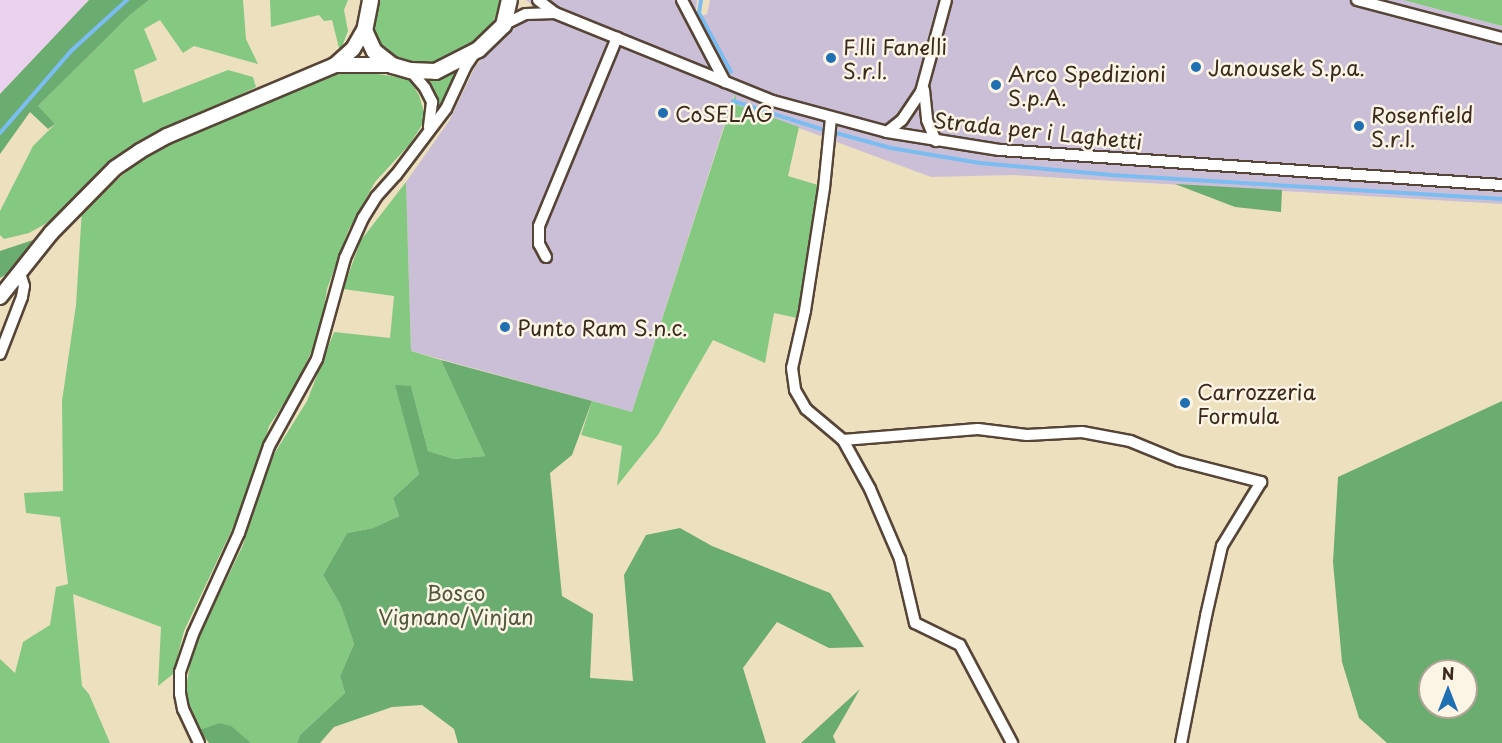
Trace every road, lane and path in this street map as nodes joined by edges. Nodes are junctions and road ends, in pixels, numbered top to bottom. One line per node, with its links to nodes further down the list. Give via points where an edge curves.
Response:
1 (370, 0): 9 (main road)
2 (509, 0): 8 (main road)
3 (538, 0): 7 (street, Strada per i Laghetti)
4 (682, 0): 16 (street)
5 (946, 0): 17 (street)
6 (1358, 0): 11 (street)
7 (555, 13): 8 (street, Strada per i Laghetti, via 526,14); 10 (street, Strada per i Laghetti)
8 (503, 25): 12 (main road)
9 (363, 30): 13 (street, via 353,49); 14 (main road, via 374,51)
10 (616, 38): 16 (street, Strada per i Laghetti); 23 (street, via 539,226 539,244)
11 (1502, 38)
12 (478, 49): 15 (main road, via 435,71); 20 (street, via 446,109)
13 (335, 65): 14 (street); 24 (street, via 168,136 115,168 51,233)
14 (392, 65): 15 (main road)
15 (410, 70): 20 (street, via 432,102)
16 (725, 82): 18 (street, Strada per i Laghetti)
17 (923, 86): 19 (street, via 907,113); 21 (street, via 927,120)
18 (831, 118): 19 (street, Strada per i Laghetti); 27 (street, via 824,188 792,373 801,403)
19 (887, 132): 21 (street, Strada per i Laghetti)
20 (426, 136): 28 (street, via 376,197 354,237 317,359 269,446 239,533 188,648 180,672 180,694)
21 (936, 141): 22 (street, Strada per i Laghetti, via 1000,150)
22 (1502, 185)
23 (546, 257)
24 (20, 273): 25 (street); 26 (street, via 22,297)
25 (2, 292)
26 (0, 354)
27 (843, 440): 29 (street, via 889,530 907,581 915,623 960,645); 30 (street, via 978,429 1027,435 1082,432 1130,441 1179,461 1261,482 1222,546)
28 (199, 743)
29 (1012, 743)
30 (1181, 743)

